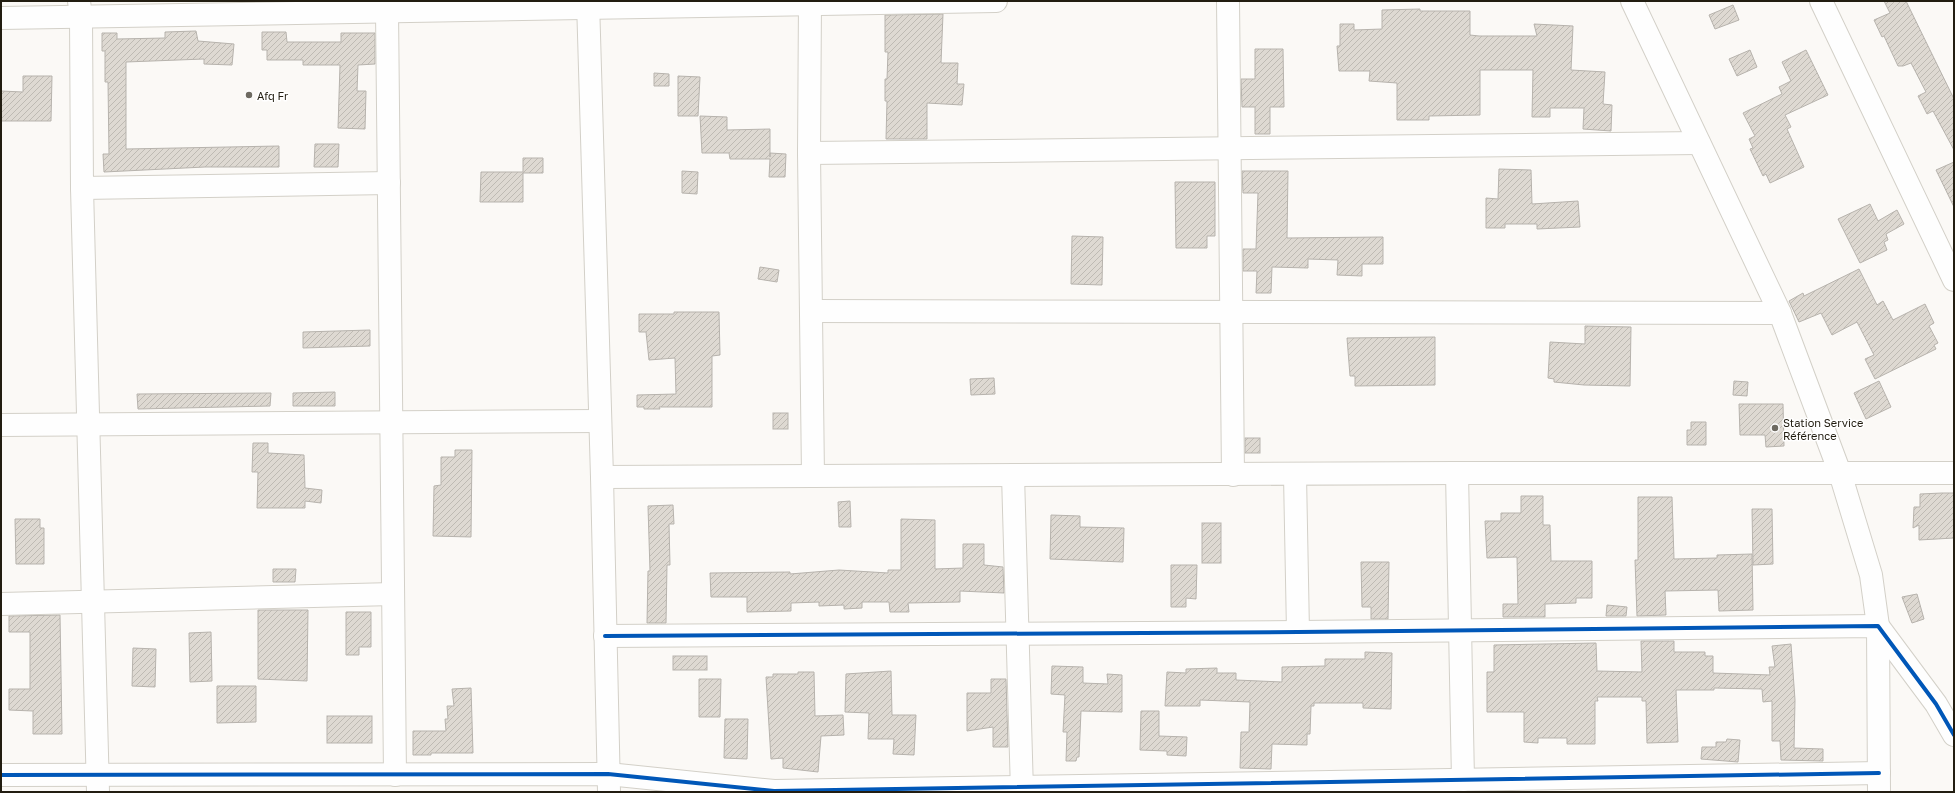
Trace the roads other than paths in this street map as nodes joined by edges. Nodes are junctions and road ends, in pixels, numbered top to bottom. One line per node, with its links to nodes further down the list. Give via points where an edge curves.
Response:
1 (996, 1): 5 (street)
2 (1228, 1): 12 (street)
3 (1632, 1): 11 (street)
4 (1821, 1): 16 (street)
5 (810, 2): 6 (street); 13 (street)
6 (588, 4): 7 (street); 20 (street)
7 (542, 5): 9 (street)
8 (80, 9): 9 (street); 10 (street); 15 (street)
9 (387, 11): 14 (street)
10 (1, 18)
11 (1699, 142): 12 (street); 19 (street)
12 (1229, 148): 13 (street); 18 (street)
13 (809, 153): 17 (street)
14 (389, 183): 15 (street); 21 (street)
15 (82, 188): 22 (street)
16 (1954, 280)
17 (811, 311): 18 (street); 30 (street)
18 (1231, 312): 19 (street); 28 (street)
19 (1780, 313): 26 (street)
20 (600, 421): 21 (street); 31 (street)
21 (392, 422): 22 (street); 32 (street)
22 (88, 424): 23 (street); 33 (street)
23 (1, 425)
24 (1954, 472): 26 (street)
25 (1457, 473): 26 (street); 29 (street); 36 (street)
26 (1840, 473): 35 (street, via 1871,575)
27 (1013, 475): 28 (street); 30 (street); 38 (street)
28 (1233, 475): 29 (street)
29 (1295, 475): 37 (street)
30 (813, 476): 31 (street)
31 (602, 477): 39 (street)
32 (393, 594): 33 (street); 41 (street)
33 (93, 602): 34 (street); 47 (street)
34 (1, 604)
35 (1878, 626): 36 (street); 40 (street, via 1936,704); 46 (street)
36 (1460, 631): 37 (street); 43 (street)
37 (1298, 632): 38 (street)
38 (1018, 634): 39 (street); 52 (street)
39 (605, 636): 45 (street)
40 (1954, 735)
41 (396, 774): 44 (street); 47 (street)
42 (1, 775): 47 (street)
43 (1463, 780): 48 (street); 49 (street)
44 (564, 783): 45 (street)
45 (609, 783): 53 (street)
46 (1879, 783): 48 (street)
47 (98, 784)
48 (1716, 784)
49 (1434, 786): 50 (street)
50 (1297, 788): 51 (street)
51 (1146, 789): 52 (street)
52 (1022, 790): 53 (street)
53 (774, 792)

